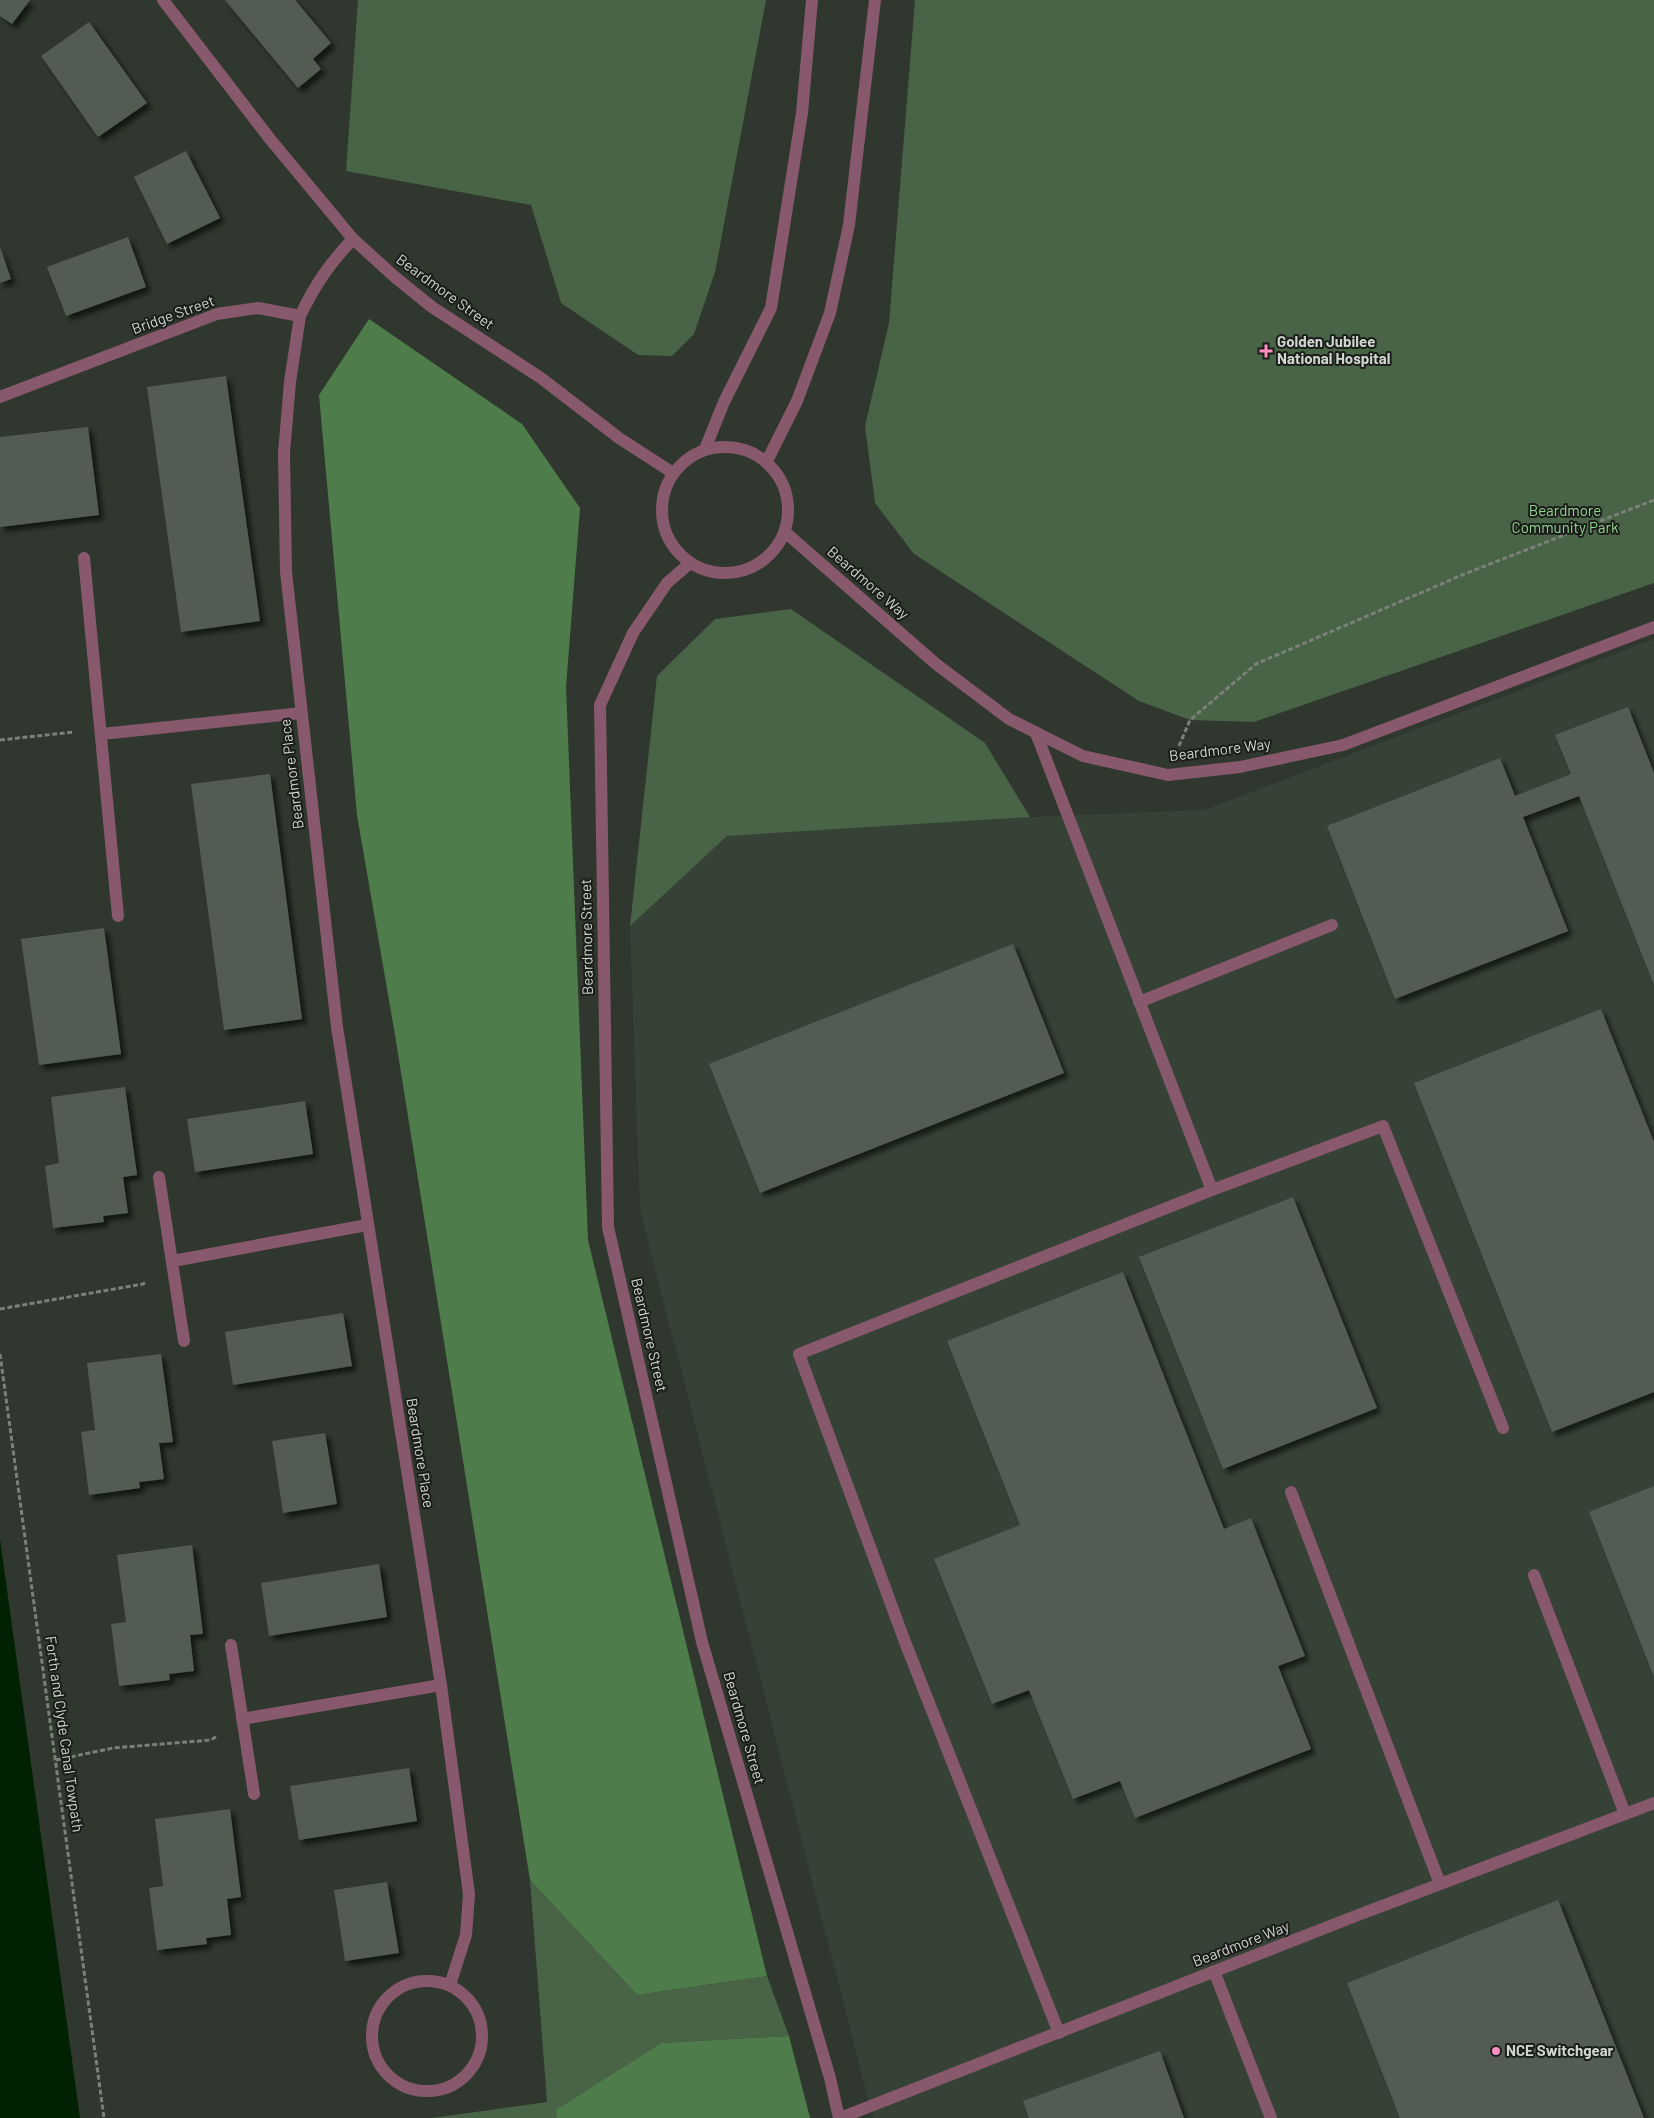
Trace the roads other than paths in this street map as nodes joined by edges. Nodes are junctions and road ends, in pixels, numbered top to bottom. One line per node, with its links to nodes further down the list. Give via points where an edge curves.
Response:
1 (163, 0): 4 (street, Beardmore Street, via 270,139)
2 (812, 0): 7 (street, via 802,113 771,308 724,402)
3 (875, 0): 8 (street, via 849,225 830,313 797,401)
4 (353, 239): 5 (street, via 315,285); 9 (street, Beardmore Street, via 432,306 541,378 619,438)
5 (300, 316): 6 (street, Bridge Street, via 258,308 218,314); 14 (street, Beardmore Place, via 284,452 286,572)
6 (0, 397)
7 (705, 449): 8 (street, via 727,446 748,450); 9 (street, via 686,458)
8 (766, 461): 10 (street, via 779,476 787,494 789,513)
9 (672, 473): 12 (street, via 664,492 661,512 675,549)
10 (785, 532): 12 (street, via 762,562 745,570 727,573 708,571); 16 (street, Beardmore Way, via 936,664 1009,719)
11 (84, 558): 15 (street)
12 (690, 563): 38 (street, Beardmore Street, via 667,583 633,634 600,705 608,1228 702,1642)
13 (1654, 627): 16 (street, Beardmore Way, via 1343,745 1240,767 1168,775 1083,756)
14 (302, 713): 15 (street); 22 (street, Beardmore Place, via 337,1027)
15 (101, 732): 17 (street)
16 (1036, 733): 19 (street)
17 (118, 916)
18 (1332, 926): 19 (street)
19 (1140, 1002): 21 (street)
20 (159, 1177): 23 (street)
21 (1212, 1190): 25 (street, via 1382,1126); 37 (street, via 799,1354 905,1642)
22 (367, 1225): 23 (street); 29 (street, Beardmore Place)
23 (173, 1261): 24 (street)
24 (184, 1340)
25 (1504, 1428)
26 (1291, 1492): 34 (street)
27 (1534, 1575): 33 (street)
28 (230, 1646): 30 (street)
29 (441, 1685): 30 (street); 36 (street, Beardmore Place, via 469,1894 466,1935)
30 (242, 1720): 31 (street)
31 (254, 1794)
32 (1654, 1803): 33 (street, Beardmore Way)
33 (1624, 1814): 34 (street, Beardmore Way)
34 (1440, 1884): 35 (street, Beardmore Way)
35 (1214, 1971): 37 (street, Beardmore Way); 39 (street)
36 (450, 1985): 36 (street, via 467,1998 479,2016 483,2036 479,2057 467,2076 450,2088 429,2092 408,2089 390,2078 377,2061 371,2040 374,2021 381,2004 395,1990 412,1983 431,1981)
37 (1059, 2033): 38 (street, Beardmore Way)
38 (840, 2118)
39 (1271, 2118)

